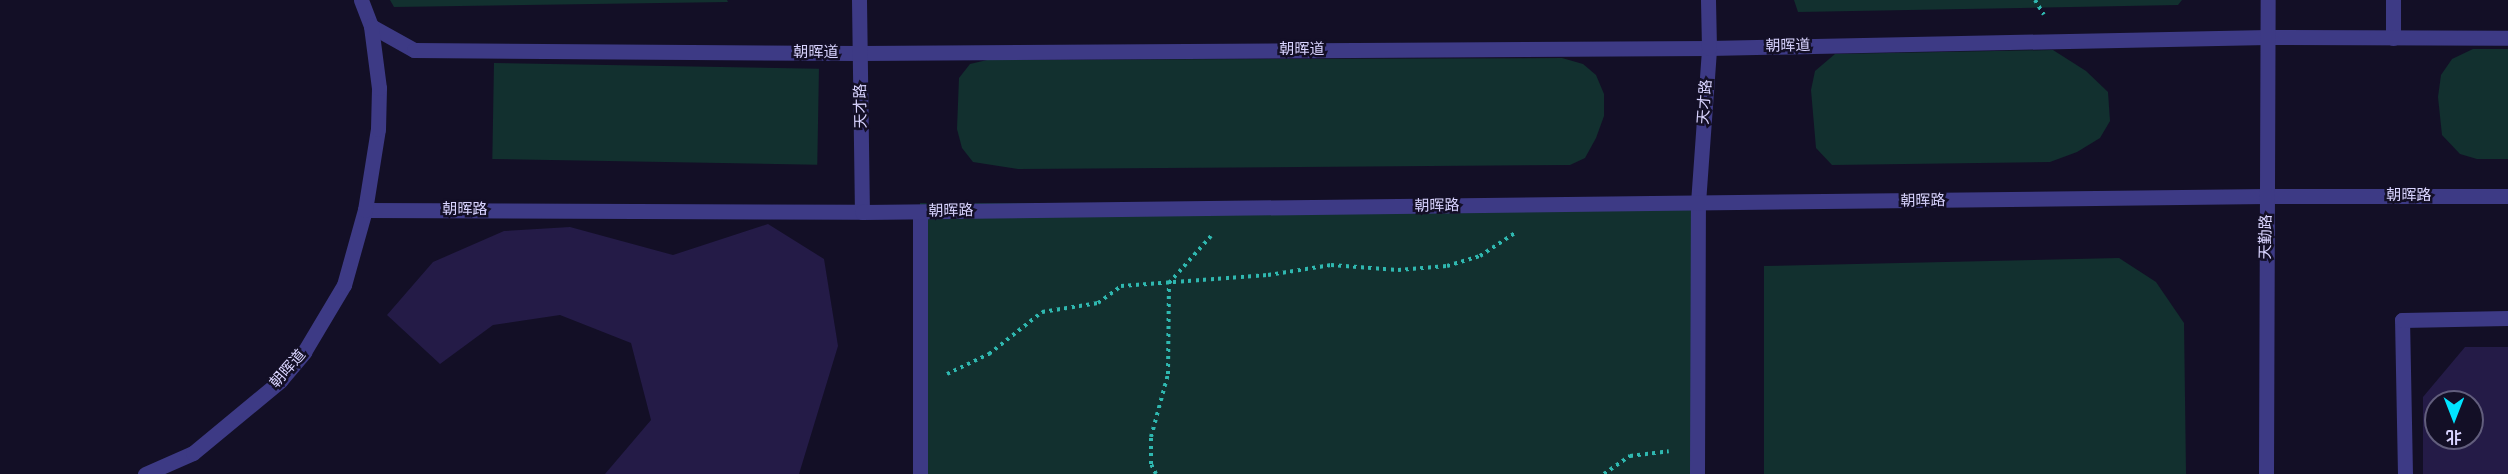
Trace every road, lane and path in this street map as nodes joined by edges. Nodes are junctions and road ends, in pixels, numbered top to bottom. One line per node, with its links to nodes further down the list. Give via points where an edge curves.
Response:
1 (361, 0): 6 (street)
2 (859, 0): 11 (street, 天才路)
3 (1708, 0): 10 (street, 天才路)
4 (2268, 0): 7 (street, 天勤路)
5 (2393, 0): 8 (street)
6 (371, 26): 11 (street, 朝晖道, via 414,50); 16 (street, 朝晖道, via 379,88 378,129)
7 (2268, 38): 8 (street, 朝晖道); 10 (street, 朝晖道); 12 (street, 天勤路)
8 (2393, 38): 9 (street, 朝晖道)
9 (2508, 38)
10 (1709, 48): 11 (street, 朝晖道); 14 (street, 天才路)
11 (860, 53): 17 (street, 天才路)
12 (2266, 196): 13 (street, 朝晖路); 14 (street, 朝晖路); 29 (street, 天勤路)
13 (2508, 196)
14 (1698, 203): 15 (street, 朝晖路); 23 (street, 天才路)
15 (1247, 208): 18 (street, 朝晖路); 20 (path, via 1215,231)
16 (365, 210): 17 (street, 朝晖路); 24 (street, 朝晖道, via 344,285 304,352 280,381 193,453)
17 (862, 212): 18 (street, 朝晖路)
18 (920, 212): 22 (street)
19 (1519, 231): 20 (path, via 1480,256 1446,266 1398,270 1331,265 1269,275)
20 (1169, 283): 22 (path, via 1121,286 1098,303 1042,312 964,369); 26 (path, via 1168,374 1151,437 1151,464)
21 (2508, 318): 30 (street, via 2402,320)
22 (920, 382): 25 (street)
23 (1697, 448): 27 (path, via 1629,456); 28 (street, 天才路)
24 (145, 474)
25 (920, 474)
26 (1156, 474)
27 (1604, 474)
28 (1697, 474)
29 (2265, 474)
30 (2405, 474)

